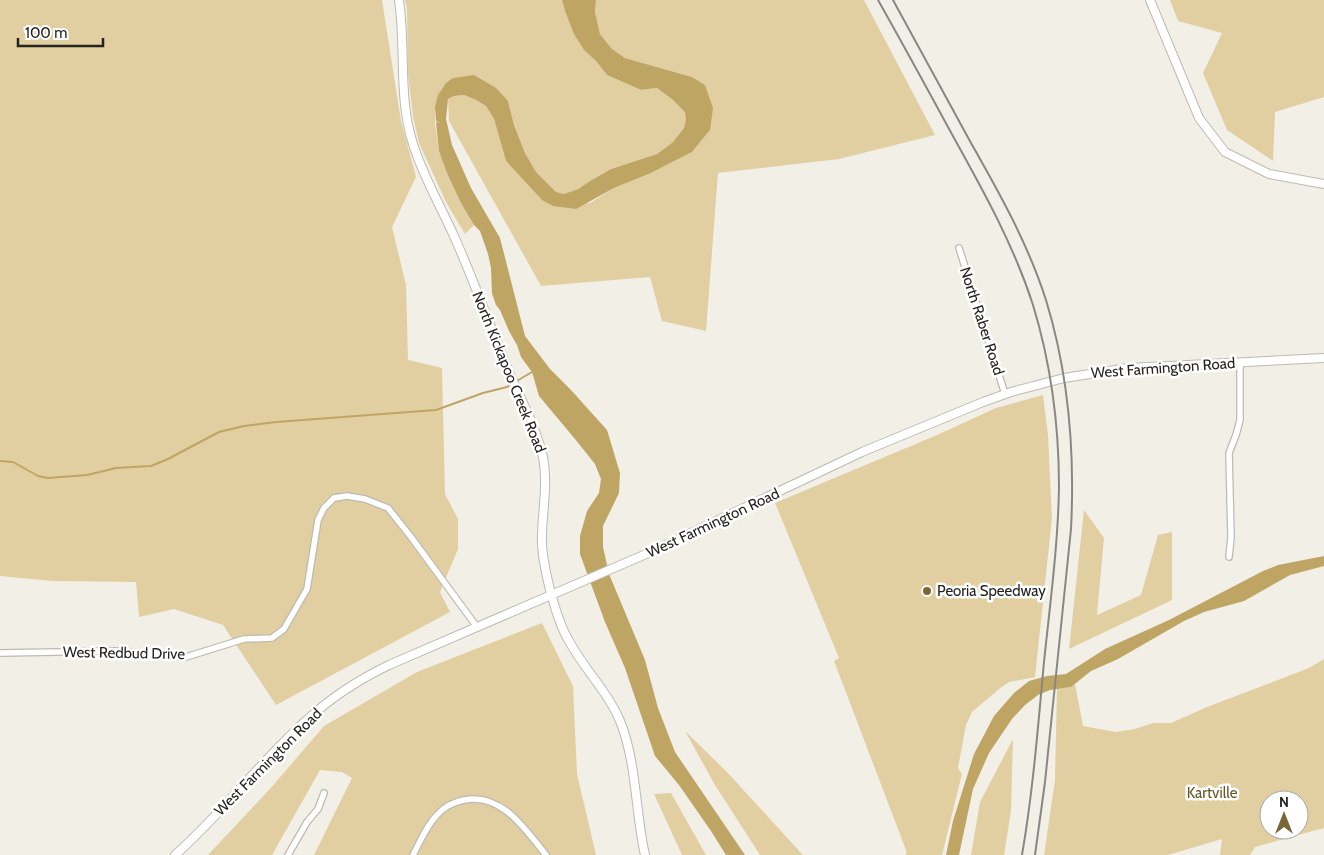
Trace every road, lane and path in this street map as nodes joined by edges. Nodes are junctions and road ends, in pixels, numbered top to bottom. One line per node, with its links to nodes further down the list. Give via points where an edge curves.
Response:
1 (398, 0): 9 (main road, North Kickapoo Creek Road, via 405,111 413,144 537,435 544,462 542,547)
2 (1150, 0): 3 (main road, via 1199,118 1225,152 1268,174)
3 (1324, 184)
4 (959, 248): 7 (street, North Raber Road)
5 (1324, 358): 6 (main road, West Farmington Road)
6 (1240, 362): 7 (main road, West Farmington Road, via 1113,370 1064,378); 8 (street, via 1240,420 1229,453)
7 (1005, 394): 9 (main road, West Farmington Road, via 862,452)
8 (1229, 557)
9 (552, 595): 10 (main road, West Farmington Road); 17 (main road, North Kickapoo Creek Road, via 569,641 611,703 624,733)
10 (477, 627): 11 (street, West Redbud Drive, via 388,508 365,498 347,496 334,498 324,508 318,520 307,589 284,629 272,638 244,640 186,657 115,651); 13 (main road, West Farmington Road, via 384,668 328,702 302,724)
11 (0, 652)
12 (324, 793): 14 (street, via 318,809)
13 (175, 855)
14 (288, 855)
15 (413, 855): 16 (street, via 438,812 458,801 477,799 503,808)
16 (546, 855)
17 (645, 855)

